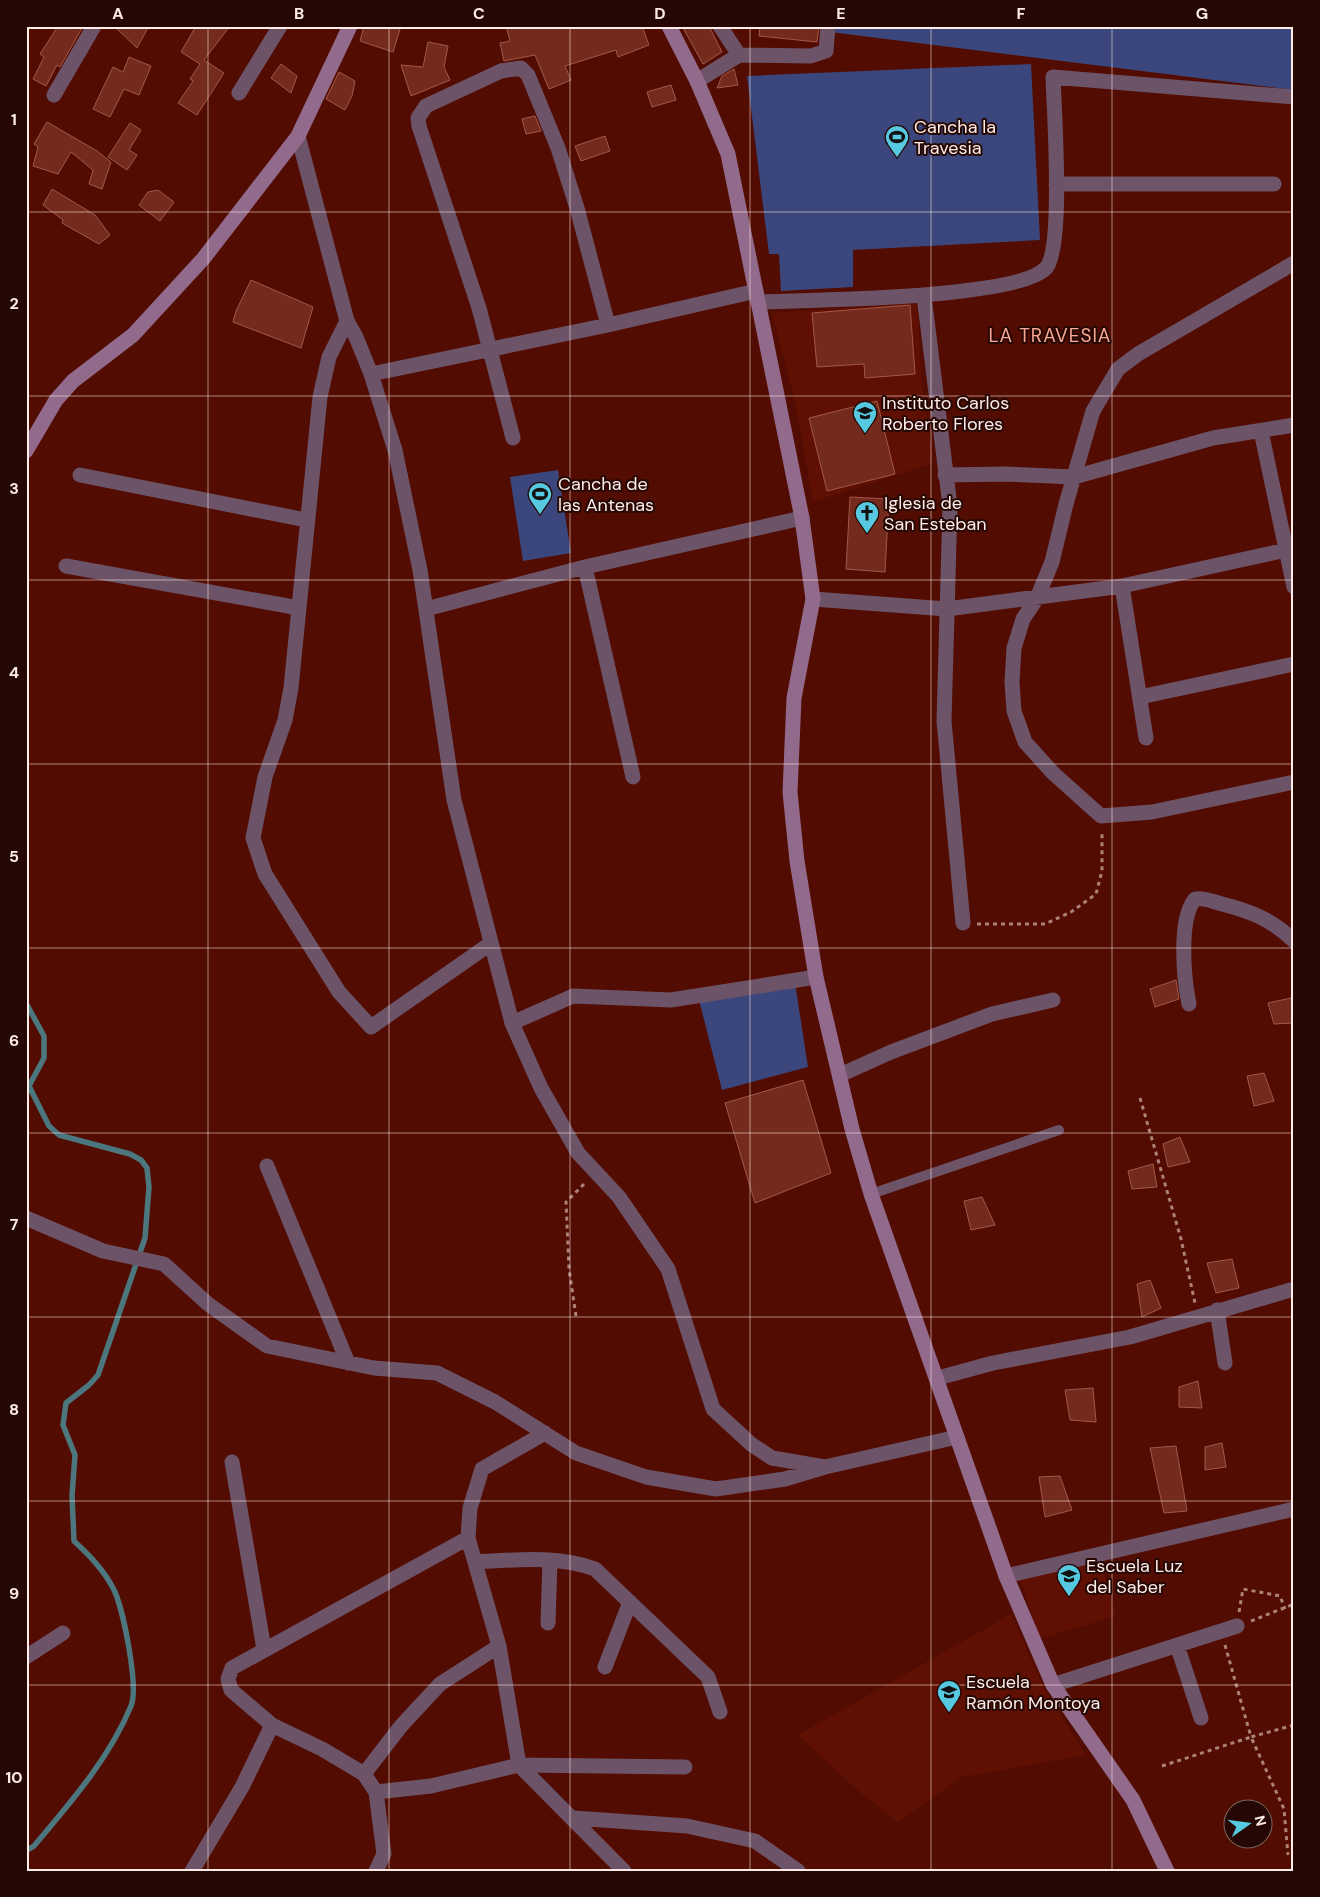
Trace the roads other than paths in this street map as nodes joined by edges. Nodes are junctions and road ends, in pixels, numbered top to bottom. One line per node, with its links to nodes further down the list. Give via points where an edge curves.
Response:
1 (91, 26): 10 (street)
2 (280, 26): 9 (street)
3 (350, 26): 12 (street)
4 (669, 26): 8 (street)
5 (720, 26): 7 (street)
6 (828, 26): 7 (street, via 826,51 811,56)
7 (739, 56): 8 (street)
8 (697, 81): 16 (street, via 728,154)
9 (240, 93)
10 (54, 95)
11 (1294, 97): 13 (street, via 1053,77)
12 (298, 136): 18 (street); 25 (street, via 203,258 146,321 73,381 56,400)
13 (1056, 184): 14 (street); 17 (street, via 1054,250 1046,268 1026,280)
14 (1274, 184)
15 (1294, 263): 28 (street, via 1158,340 1118,369 1093,410)
16 (757, 296): 17 (street); 19 (street); 29 (street)
17 (924, 296): 27 (street)
18 (347, 321): 21 (street); 30 (street, via 329,358 320,397)
19 (608, 325): 20 (street); 20 (street, via 558,148 528,76 521,68 515,67 426,106 418,118)
20 (491, 349): 21 (street); 24 (street)
21 (371, 374): 39 (street, via 395,450)
22 (1294, 425): 23 (street)
23 (1260, 431): 28 (street, via 1213,438); 31 (street)
24 (513, 438)
25 (26, 451)
26 (80, 475): 30 (street)
27 (945, 475): 28 (street); 40 (street, via 950,506)
28 (1074, 477): 36 (street, via 1052,562)
29 (802, 518): 33 (street); 37 (street)
30 (306, 520): 38 (street)
31 (1286, 550): 34 (street); 35 (street)
32 (66, 566): 38 (street)
33 (585, 567): 39 (street); 44 (street)
34 (1122, 586): 36 (street); 42 (street)
35 (1294, 587)
36 (1037, 598): 40 (street); 45 (street, via 1022,619 1014,648 1014,711 1026,742 1053,773 1101,816 1152,812)
37 (813, 599): 40 (street); 49 (street, via 794,698 790,792 797,860)
38 (299, 608): 48 (street, via 285,720 265,777 253,838 265,874 339,992 371,1027)
39 (426, 609): 48 (street, via 454,800)
40 (947, 609): 46 (street, via 944,721)
41 (1294, 664): 42 (street)
42 (1140, 697): 43 (street)
43 (1146, 738)
44 (633, 777)
45 (1294, 782)
46 (963, 922)
47 (1294, 941): 51 (street, via 1263,917 1210,901 1195,900 1191,904 1184,938 1184,979)
48 (490, 944): 52 (street)
49 (816, 977): 52 (street, via 671,1000 573,996); 53 (street)
50 (1053, 1000): 53 (street, via 992,1014)
51 (1189, 1004)
52 (512, 1023): 66 (street, via 541,1088 578,1153 619,1196 668,1269 713,1409 751,1444 772,1458)
53 (840, 1074): 56 (street)
54 (1059, 1130): 56 (lane)
55 (267, 1166): 60 (street)
56 (871, 1194): 62 (street)
57 (26, 1218): 60 (street, via 103,1251 164,1264 208,1304 267,1346)
58 (1294, 1289): 59 (street)
59 (1218, 1310): 61 (street); 62 (street, via 1130,1337 993,1363)
60 (348, 1363): 63 (street, via 437,1373 495,1402)
61 (1225, 1363)
62 (938, 1378): 64 (street)
63 (545, 1433): 66 (street, via 576,1453 646,1477 716,1489 785,1479); 68 (street, via 482,1469 470,1508)
64 (957, 1437): 66 (street); 71 (street)
65 (232, 1462): 78 (street)
66 (825, 1467)
67 (1294, 1510): 71 (street)
68 (468, 1538): 70 (street); 78 (street)
69 (550, 1560): 70 (street); 72 (street, via 576,1562 595,1569); 73 (street)
70 (475, 1562): 77 (street)
71 (1006, 1576): 81 (street)
72 (630, 1602): 80 (street); 82 (street, via 708,1677)
73 (548, 1623)
74 (1237, 1626): 76 (street)
75 (62, 1633): 79 (street)
76 (1177, 1644): 81 (street); 83 (street)
77 (499, 1646): 85 (street); 87 (street, via 440,1684 401,1726)
78 (264, 1649): 84 (street, via 232,1668 228,1679 231,1690)
79 (28, 1653)
80 (606, 1667)
81 (1053, 1685): 94 (street, via 1133,1800)
82 (720, 1712)
83 (1201, 1718)
84 (272, 1725): 87 (street); 90 (street, via 242,1787)
85 (520, 1765): 86 (street); 88 (street, via 431,1786); 89 (street)
86 (685, 1767)
87 (364, 1774): 88 (street)
88 (376, 1792): 91 (street, via 384,1854)
89 (574, 1818): 92 (street); 93 (street, via 687,1826 755,1841)
90 (192, 1871)
91 (376, 1871)
92 (624, 1871)
93 (798, 1871)
94 (1167, 1871)

